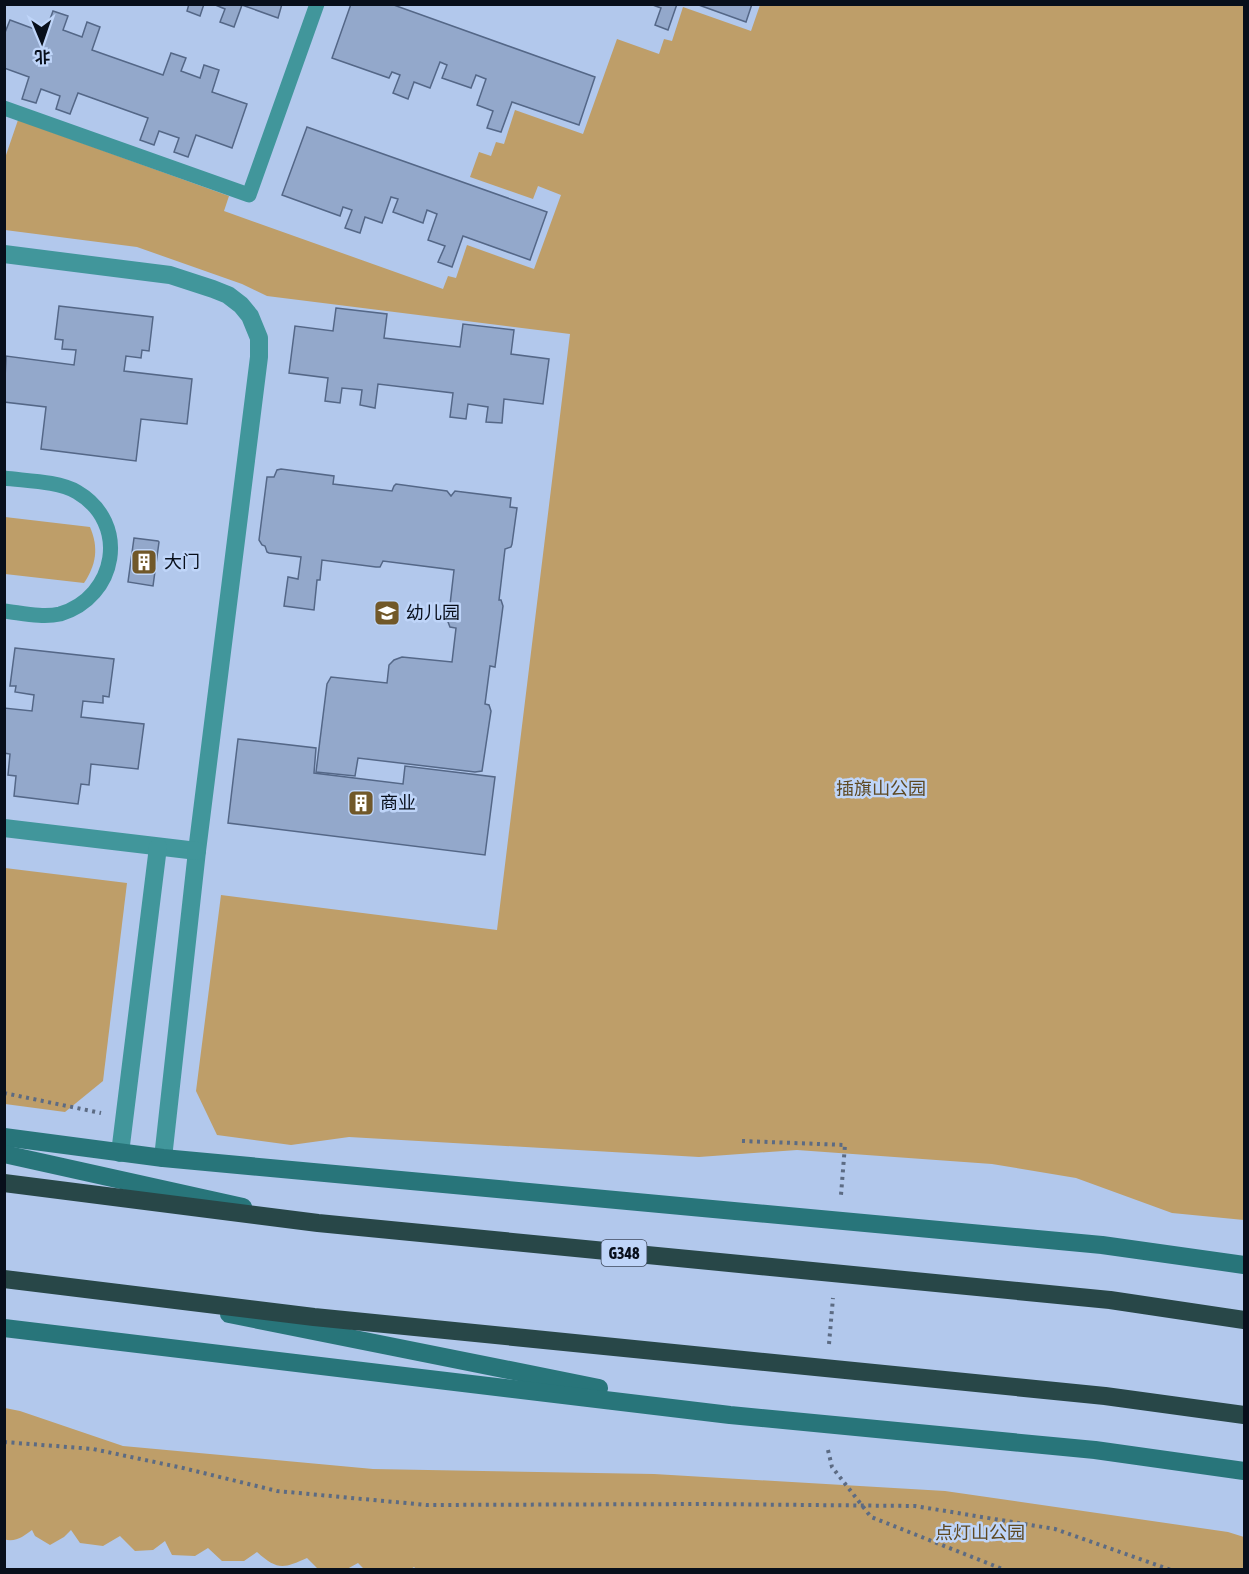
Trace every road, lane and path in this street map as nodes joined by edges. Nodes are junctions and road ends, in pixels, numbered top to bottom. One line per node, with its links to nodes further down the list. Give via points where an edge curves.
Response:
1 (317, 4): 2 (lane, via 249,195)
2 (4, 108)
3 (4, 254): 8 (street, via 170,275 213,289 241,305 259,338)
4 (4, 478): 5 (lane, via 62,486 79,493 102,517 111,558 98,589 73,609 50,616)
5 (4, 611)
6 (4, 828): 7 (street)
7 (158, 847): 8 (street); 10 (street)
8 (197, 851): 16 (street)
9 (4, 1093): 10 (path)
10 (125, 1118): 14 (street)
11 (4, 1137): 14 (street)
12 (742, 1141): 13 (path)
13 (845, 1145)
14 (120, 1153): 16 (street)
15 (4, 1154): 18 (street)
16 (163, 1158): 20 (street, via 1090,1244)
17 (4, 1184): 18 (highway, G348)
18 (318, 1223): 24 (highway, G348, via 1110,1300)
19 (1245, 1260): 20 (street)
20 (1220, 1261): 21 (street)
21 (1245, 1265)
22 (4, 1279): 23 (highway)
23 (145, 1297): 26 (street); 27 (highway, via 1105,1396)
24 (1245, 1320)
25 (4, 1328): 26 (street)
26 (730, 1414): 29 (street, via 1095,1450)
27 (1245, 1415)
28 (4, 1442): 32 (path, via 93,1449 277,1491 427,1505 915,1506 1055,1529)
29 (1221, 1468): 30 (street); 31 (street)
30 (1245, 1471)
31 (1245, 1476)
32 (1171, 1569)

